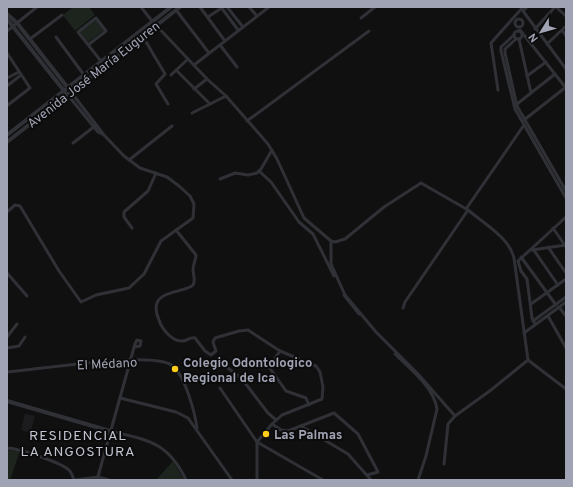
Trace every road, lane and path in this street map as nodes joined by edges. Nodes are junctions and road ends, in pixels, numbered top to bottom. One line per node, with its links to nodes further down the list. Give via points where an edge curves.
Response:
1 (37, 7): 25 (street)
2 (141, 7): 24 (street)
3 (171, 7): 24 (street, Avenida José María Euguren)
4 (180, 7): 14 (street, Avenida José María Euguren)
5 (200, 7): 20 (street)
6 (222, 7): 20 (street); 31 (street)
7 (227, 7): 28 (street)
8 (249, 7): 18 (street)
9 (269, 7): 18 (street)
10 (375, 7): 21 (street)
11 (523, 7): 15 (street)
12 (527, 7): 30 (street, via 523,11)
13 (556, 7): 19 (street); 30 (street)
14 (176, 10): 26 (street, Avenida José María Euguren); 45 (street)
15 (518, 13): 23 (street); 66 (street, via 491,44)
16 (7, 14): 25 (street)
17 (62, 15): 39 (street)
18 (257, 16): 28 (street)
19 (566, 16)
20 (208, 17): 40 (street)
21 (361, 18)
22 (7, 19): 25 (street)
23 (519, 19): 29 (street, via 516,22); 29 (street, via 523,23)
24 (152, 21): 26 (street); 50 (street, Avenida José María Euguren)
25 (15, 24): 33 (street); 39 (street); 64 (street)
26 (156, 25): 35 (street, Avenida José María Euguren); 47 (street)
27 (566, 26): 32 (street)
28 (243, 27): 31 (street)
29 (519, 29): 38 (street); 38 (street, via 522,36); 49 (street)
30 (535, 29): 41 (street)
31 (238, 30): 40 (street)
32 (562, 30): 36 (street); 41 (street)
33 (7, 31)
34 (369, 31): 76 (street)
35 (142, 35): 50 (street, Avenida José María Euguren); 71 (street, via 165,74 156,84)
36 (566, 36)
37 (56, 37): 57 (street)
38 (516, 38): 59 (street); 73 (street, via 505,49 505,53); 77 (street, via 501,47 501,51 514,107)
39 (30, 39): 64 (street)
40 (225, 41): 43 (street)
41 (547, 44): 53 (street)
42 (88, 45): 42 (street, via 78,31 95,18 106,31); 50 (street)
43 (220, 45): 45 (street); 52 (street)
44 (7, 52): 46 (street)
45 (209, 53): 51 (street)
46 (10, 57): 48 (street); 55 (street)
47 (188, 59): 51 (street); 54 (street)
48 (7, 60)
49 (546, 62): 56 (street); 59 (street)
50 (103, 64): 57 (street, Avenida José María Euguren); 67 (street, Avenida José María Euguren)
51 (194, 65): 61 (street)
52 (237, 67)
53 (566, 69)
54 (176, 70): 58 (street); 65 (street)
55 (20, 74): 60 (street); 62 (street); 70 (street, via 30,88 8,105)
56 (555, 74): 63 (street); 68 (street)
57 (84, 75): 64 (street, Avenida José María Euguren)
58 (171, 75)
59 (527, 76): 68 (street)
60 (7, 78)
61 (207, 79): 65 (street); 69 (street)
62 (7, 86)
63 (566, 87): 75 (street)
64 (65, 89): 67 (street); 80 (street, Avenida José María Euguren)
65 (194, 89): 72 (street)
66 (498, 90)
67 (69, 93): 78 (street); 81 (street, Avenida José María Euguren)
68 (531, 93): 73 (street)
69 (226, 96): 72 (street); 76 (street)
70 (7, 103)
71 (168, 104)
72 (210, 104): 74 (street)
73 (517, 104): 75 (street)
74 (192, 113)
75 (524, 120): 88 (street)
76 (247, 121): 83 (street)
77 (524, 125): 89 (street); 90 (street)
78 (95, 126): 82 (street); 84 (street)
79 (172, 126): 84 (street)
80 (7, 135)
81 (7, 142)
82 (73, 144)
83 (272, 150): 85 (street); 97 (street, via 302,214 309,224)
84 (129, 160): 86 (street, via 143,170)
85 (259, 171): 87 (street, via 252,175 236,173); 153 (street, via 271,182 302,225 313,234 346,300 432,395 437,409)
86 (156, 173): 94 (street, via 151,187 124,212 124,218); 96 (street, via 174,182 190,196 194,204 193,218)
87 (220, 179)
88 (566, 191)
89 (566, 198)
90 (467, 210): 97 (street, via 421,183 384,207 346,239); 114 (street); 119 (street, via 492,229 513,252)
91 (7, 212): 96 (street, via 15,205 20,206 80,302 96,295 124,290 139,280 161,241)
92 (564, 218): 93 (street); 95 (street)
93 (566, 224)
94 (132, 228)
95 (553, 228): 98 (street); 101 (street)
96 (176, 230): 125 (street, via 196,255 193,268 194,282 191,286 167,294 158,304 156,312 163,329 180,340 195,338 211,356 215,352 215,338 245,330)
97 (331, 241): 135 (street, via 331,264 345,295)
98 (565, 245): 99 (street)
99 (548, 247): 100 (street); 103 (street)
100 (533, 249): 101 (street); 106 (street)
101 (528, 250): 102 (street)
102 (521, 257): 107 (street); 111 (street, via 518,263 526,279)
103 (566, 272)
104 (7, 273): 108 (street)
105 (566, 279): 106 (street)
106 (558, 285): 107 (street)
107 (547, 293): 111 (street); 112 (street)
108 (27, 296)
109 (566, 297): 112 (street)
110 (566, 302): 113 (street)
111 (531, 304): 117 (street)
112 (556, 305): 117 (street)
113 (559, 307): 115 (street); 116 (street)
114 (403, 308)
115 (548, 316): 117 (street); 124 (street)
116 (566, 316)
117 (534, 322): 119 (street)
118 (17, 324): 120 (street)
119 (524, 333): 127 (street)
120 (7, 337)
121 (25, 337): 123 (street, via 19,346)
122 (134, 347): 126 (street)
123 (7, 348)
124 (566, 348)
125 (280, 350): 134 (street, via 269,367 284,389 306,398); 134 (street, via 318,369 324,396 320,401)
126 (131, 360): 129 (street, El Médano); 132 (street); 139 (street, El Médano, via 165,363 175,368 190,400)
127 (528, 360): 131 (street); 135 (street)
128 (219, 361): 136 (street, via 242,379)
129 (7, 372)
130 (220, 388): 141 (street)
131 (566, 389)
132 (120, 398): 139 (street, via 181,414); 140 (street)
133 (7, 401): 140 (street)
134 (309, 405): 136 (street, via 282,415)
135 (455, 416): 143 (street, via 447,426)
136 (276, 420): 137 (street)
137 (272, 424): 138 (street, via 286,431); 141 (street)
138 (301, 426): 144 (street, via 345,452); 144 (street, via 331,413 336,415 358,434 378,472)
139 (197, 428): 149 (street, El Médano)
140 (110, 431): 145 (street); 148 (street, via 136,437 161,447 176,460)
141 (257, 442): 150 (street); 151 (street)
142 (7, 448): 146 (street, via 17,449 66,468 72,473)
143 (444, 464)
144 (367, 475): 152 (street)
145 (97, 479): 146 (street); 147 (street)
146 (74, 480)
147 (109, 480)
148 (186, 480)
149 (232, 480)
150 (257, 480)
151 (323, 480)
152 (371, 480)
153 (418, 480)

